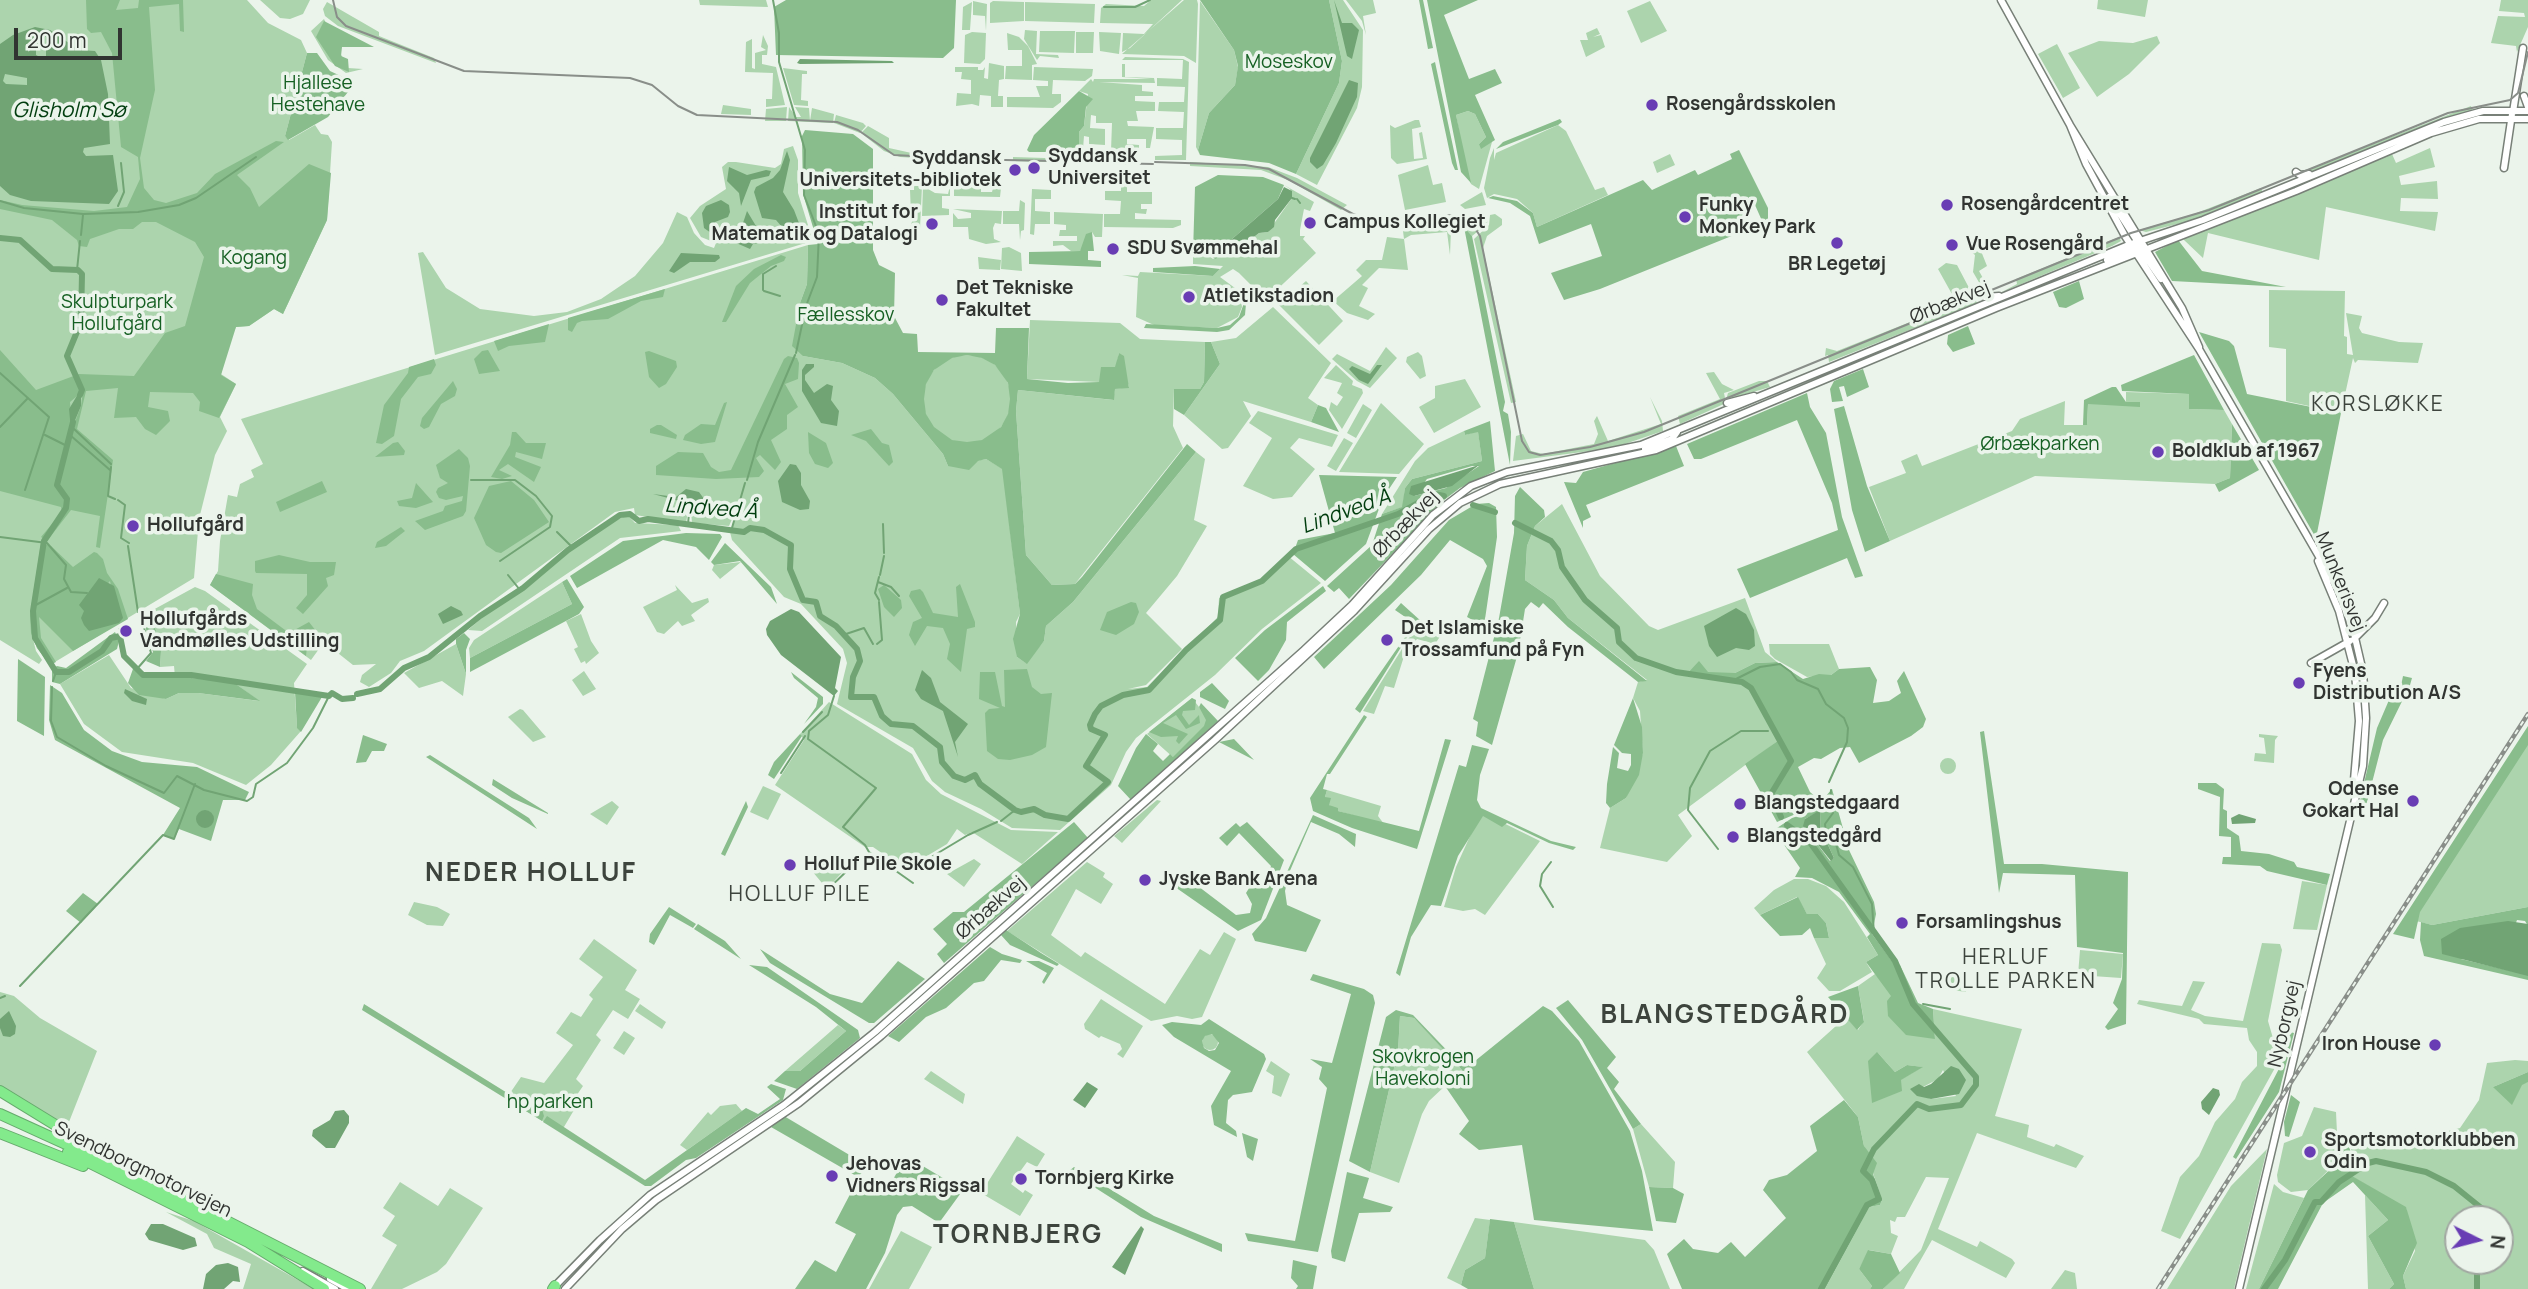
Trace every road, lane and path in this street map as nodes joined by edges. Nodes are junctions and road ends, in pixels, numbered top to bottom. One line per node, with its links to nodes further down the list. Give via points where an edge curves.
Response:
1 (2000, 2): 6 (main road, Munkerisvej)
2 (2523, 48): 5 (main road)
3 (2524, 96): 4 (main road)
4 (2528, 113): 5 (main road)
5 (2513, 114): 7 (main road, via 2456,118); 8 (main road); 11 (main road, Ørbækvej, via 2446,128)
6 (2070, 125): 13 (main road, Munkerisvej); 14 (main road, Munkerisvej, via 2086,164)
7 (2338, 165): 9 (main road, via 2303,176); 10 (main road)
8 (2504, 167)
9 (2296, 172)
10 (2300, 181): 11 (main road); 12 (main road)
11 (2266, 200): 14 (main road, Ørbækvej)
12 (2203, 220): 13 (main road); 14 (main road)
13 (2137, 234): 14 (main road, Munkerisvej)
14 (2140, 247): 15 (main road); 15 (main road, Ørbækvej); 16 (main road, Ørbækvej); 18 (main road, Munkerisvej); 18 (main road, Munkerisvej, via 2175,295)
15 (2084, 273): 17 (main road, Ørbækvej)
16 (1987, 300): 17 (main road, via 1987,308); 19 (main road, Ørbækvej)
17 (1938, 332): 21 (main road, Ørbækvej)
18 (2199, 349): 30 (main road, Munkerisvej)
19 (1866, 354): 20 (main road); 21 (main road, via 1826,374)
20 (1823, 369): 22 (main road, Ørbækvej); 24 (main road, via 1819,378)
21 (1823, 380): 24 (main road, Ørbækvej)
22 (1762, 397): 23 (main road); 25 (main road, Ørbækvej)
23 (1727, 402)
24 (1761, 406): 28 (main road, Ørbækvej)
25 (1712, 417): 26 (main road, via 1680,427); 27 (main road, Ørbækvej); 28 (main road)
26 (1674, 424)
27 (1677, 432): 29 (main road, via 1672,439); 34 (main road, Ørbækvej, via 1622,452 1507,472 1459,493 1433,515 1352,605)
28 (1678, 441): 29 (main road, Ørbækvej)
29 (1625, 458): 36 (main road, Ørbækvej, via 1500,484 1451,509 1354,611)
30 (2297, 519): 32 (main road, Munkerisvej); 32 (main road, Munkerisvej, via 2336,586)
31 (2385, 603): 32 (main road)
32 (2352, 640): 33 (main road); 35 (main road, Munkerisvej, via 2366,702); 37 (main road, Munkerisvej, via 2358,721)
33 (2311, 663)
34 (1220, 726): 36 (main road, via 1162,782); 44 (main road, Ørbækvej, via 842,1060)
35 (2363, 766): 37 (main road, Nyborgvej)
36 (1157, 793): 47 (main road, Ørbækvej, via 799,1103)
37 (2348, 825): 57 (main road, Nyborgvej)
38 (0, 1091): 43 (highway)
39 (0, 1106): 43 (highway)
40 (0, 1114): 45 (highway, Svendborgmotorvejen)
41 (0, 1121): 48 (highway, Svendborgmotorvejen)
42 (0, 1131): 48 (highway)
43 (108, 1157): 45 (highway)
44 (681, 1174): 46 (main road, Ørbækvej); 47 (main road, via 653,1197)
45 (158, 1186): 50 (highway, Svendborgmotorvejen)
46 (650, 1195): 49 (main road); 52 (main road, Ørbækvej)
47 (652, 1204): 49 (main road, Ørbækvej)
48 (181, 1207): 51 (highway, Svendborgmotorvejen)
49 (622, 1229): 52 (main road, Ørbækvej)
50 (246, 1231): 55 (main road); 56 (highway, Svendborgmotorvejen)
51 (270, 1254): 53 (highway, Svendborgmotorvejen); 54 (main road)
52 (556, 1288)
53 (324, 1289)
54 (335, 1289)
55 (348, 1289)
56 (360, 1289)
57 (2239, 1289)

